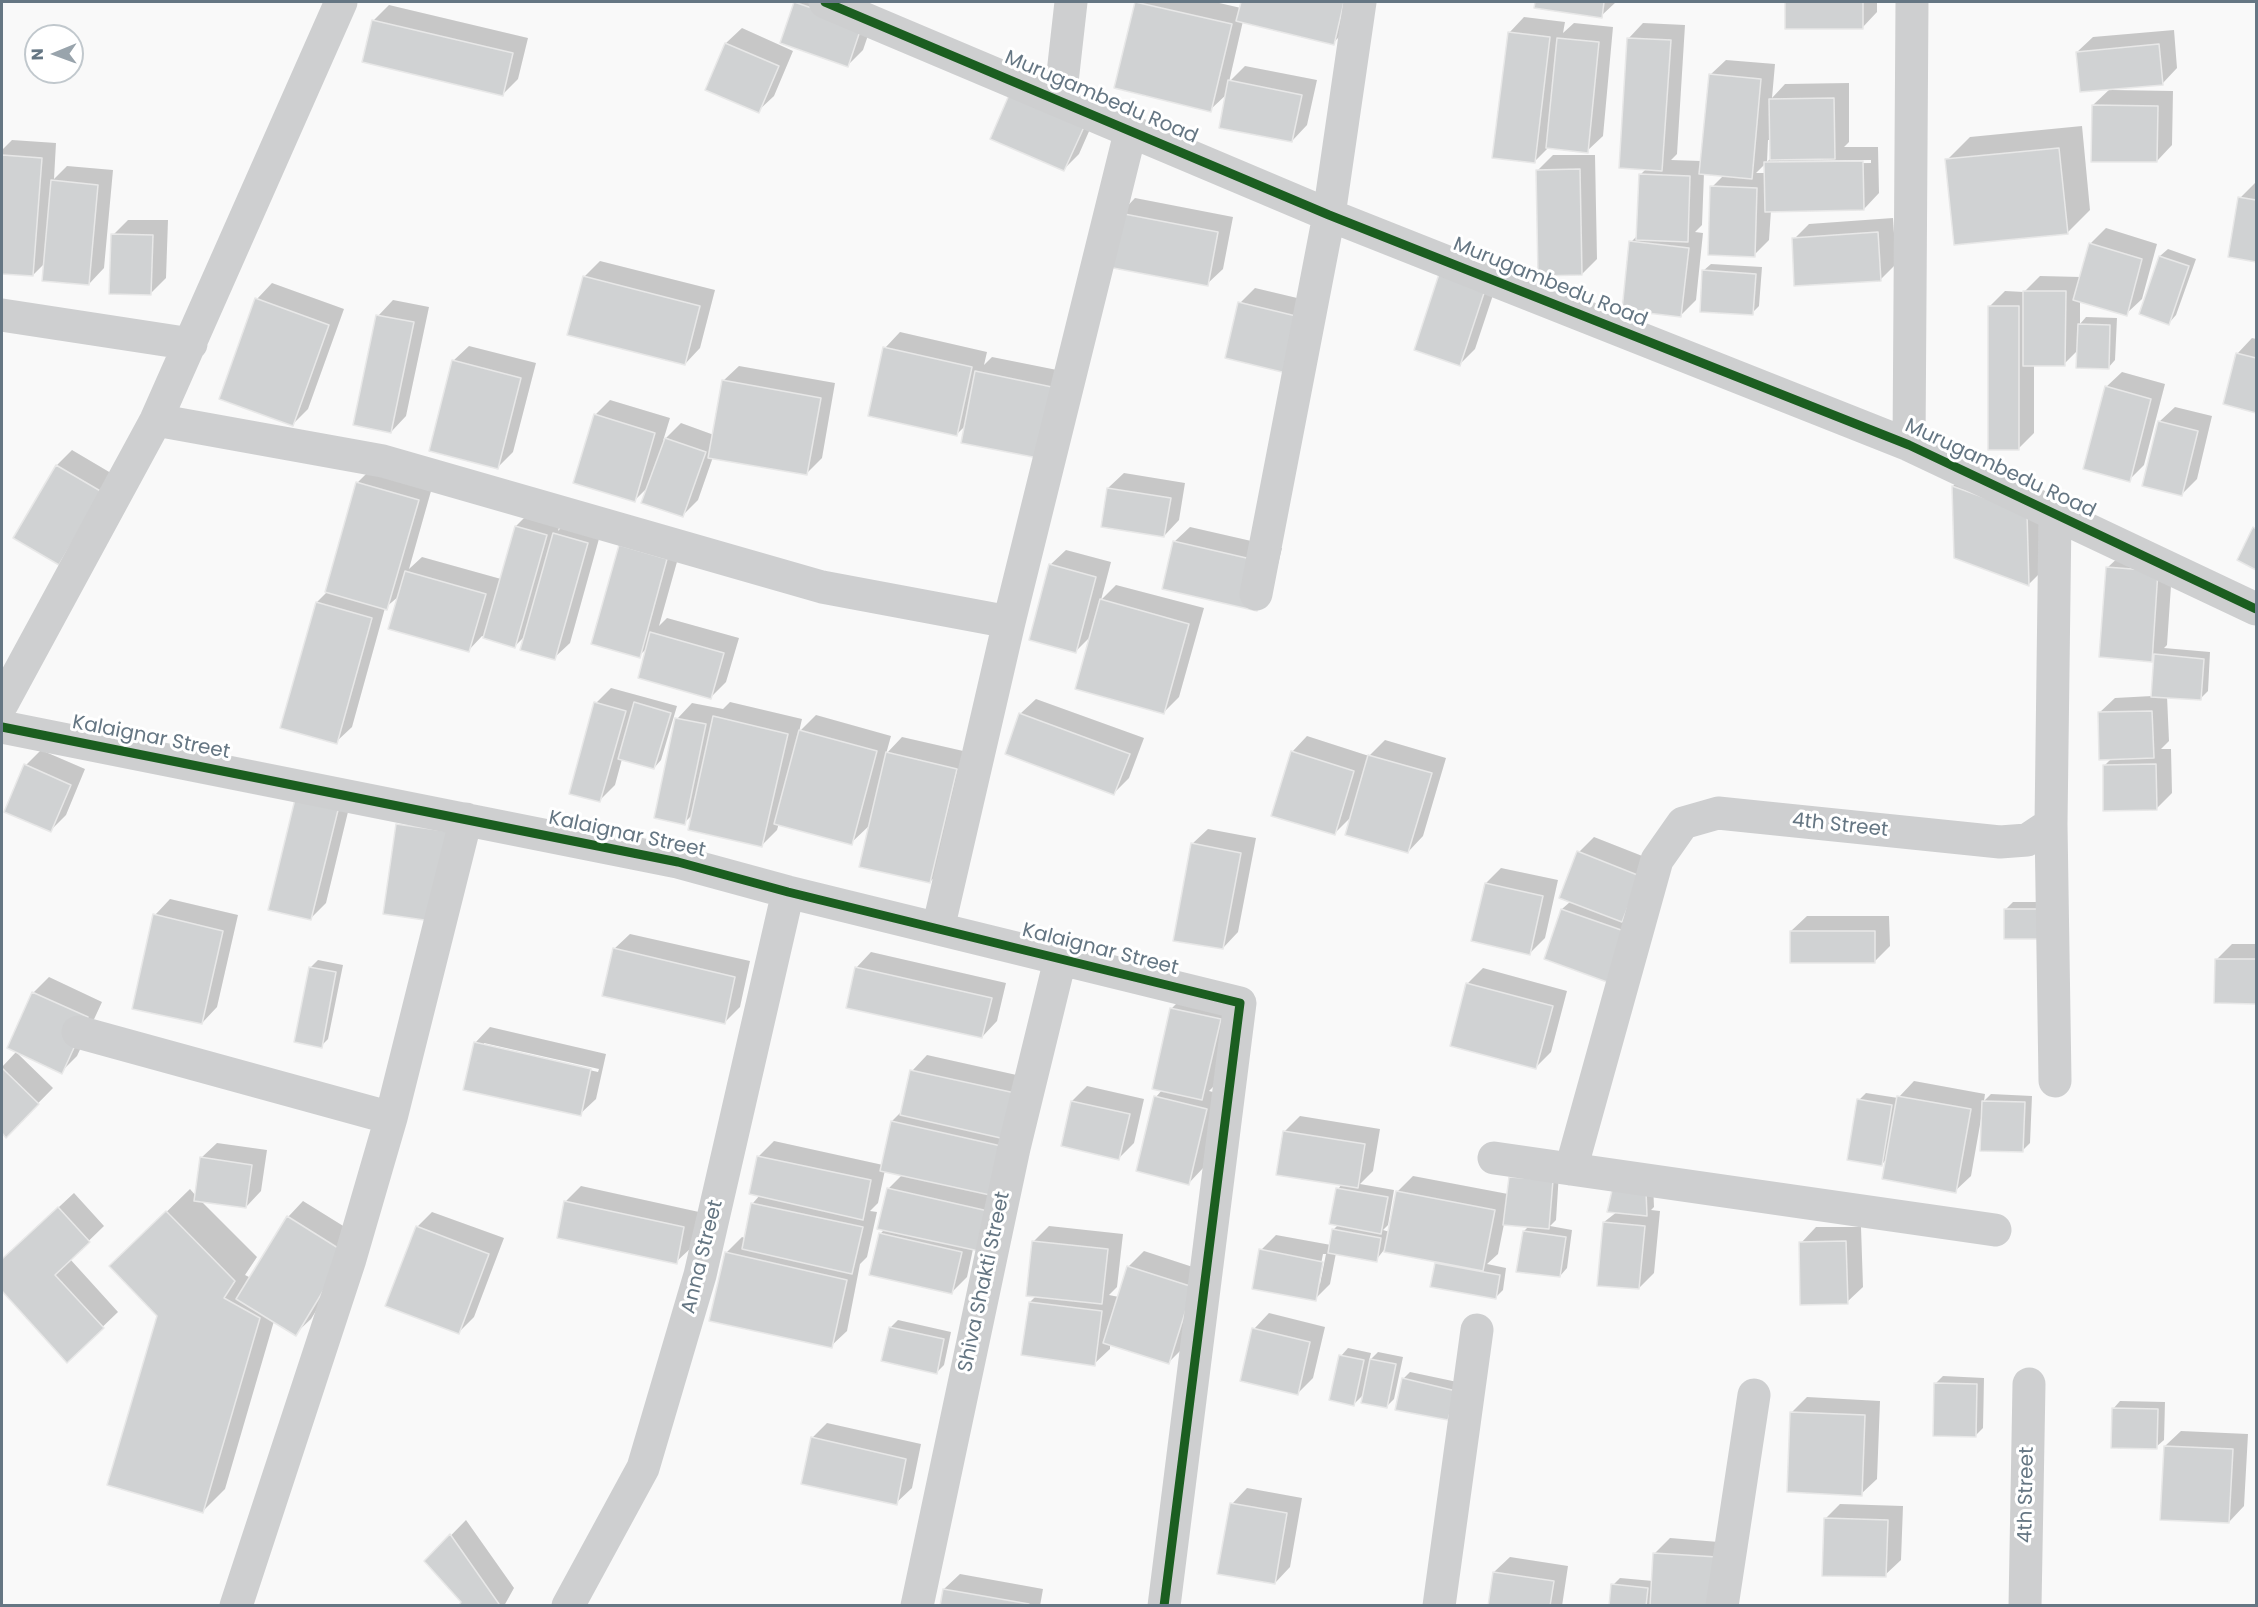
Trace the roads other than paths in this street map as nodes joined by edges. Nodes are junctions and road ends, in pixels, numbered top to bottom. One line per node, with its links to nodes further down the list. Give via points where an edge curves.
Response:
1 (341, 2): 10 (street)
2 (825, 2): 6 (street, Murugambedu Road)
3 (1071, 2): 6 (street)
4 (1360, 2): 8 (street)
5 (1912, 2): 12 (street)
6 (1060, 100): 7 (street, Murugambedu Road)
7 (1131, 129): 8 (street, Murugambedu Road); 16 (street)
8 (1329, 215): 12 (street, Murugambedu Road); 14 (street)
9 (2, 315): 10 (street)
10 (191, 344): 11 (street)
11 (156, 420): 16 (street, via 382,461 822,587); 17 (street)
12 (1909, 445): 13 (street, Murugambedu Road)
13 (2055, 516): 15 (street, Murugambedu Road); 20 (street)
14 (1256, 594)
15 (2256, 609)
16 (1009, 621): 22 (street)
17 (2, 704)
18 (2, 727): 19 (street, Kalaignar Street)
19 (466, 819): 21 (street, Kalaignar Street, via 678,862); 26 (street)
20 (2051, 824): 25 (street); 28 (street, 4th Street, via 2027,840 2000,842 1718,813 1683,824 1657,860)
21 (788, 892): 22 (street, Kalaignar Street); 34 (street, Anna Street, via 700,1275 643,1468)
22 (938, 929): 23 (street, Kalaignar Street)
23 (1060, 960): 35 (street, Shiva Shakti Street, via 1011,1159); 36 (street, Kalaignar Street, via 1240,1003)
24 (78, 1032): 26 (street)
25 (2055, 1081)
26 (391, 1118): 33 (street, via 350,1259)
27 (1494, 1158): 28 (street)
28 (1571, 1169): 29 (street)
29 (1995, 1230)
30 (1477, 1330): 37 (street)
31 (2029, 1384): 39 (street, 4th Street)
32 (1754, 1395): 38 (street)
33 (236, 1605)
34 (568, 1605)
35 (916, 1605)
36 (1164, 1605)
37 (1439, 1605)
38 (1722, 1605)
39 (2025, 1605)

